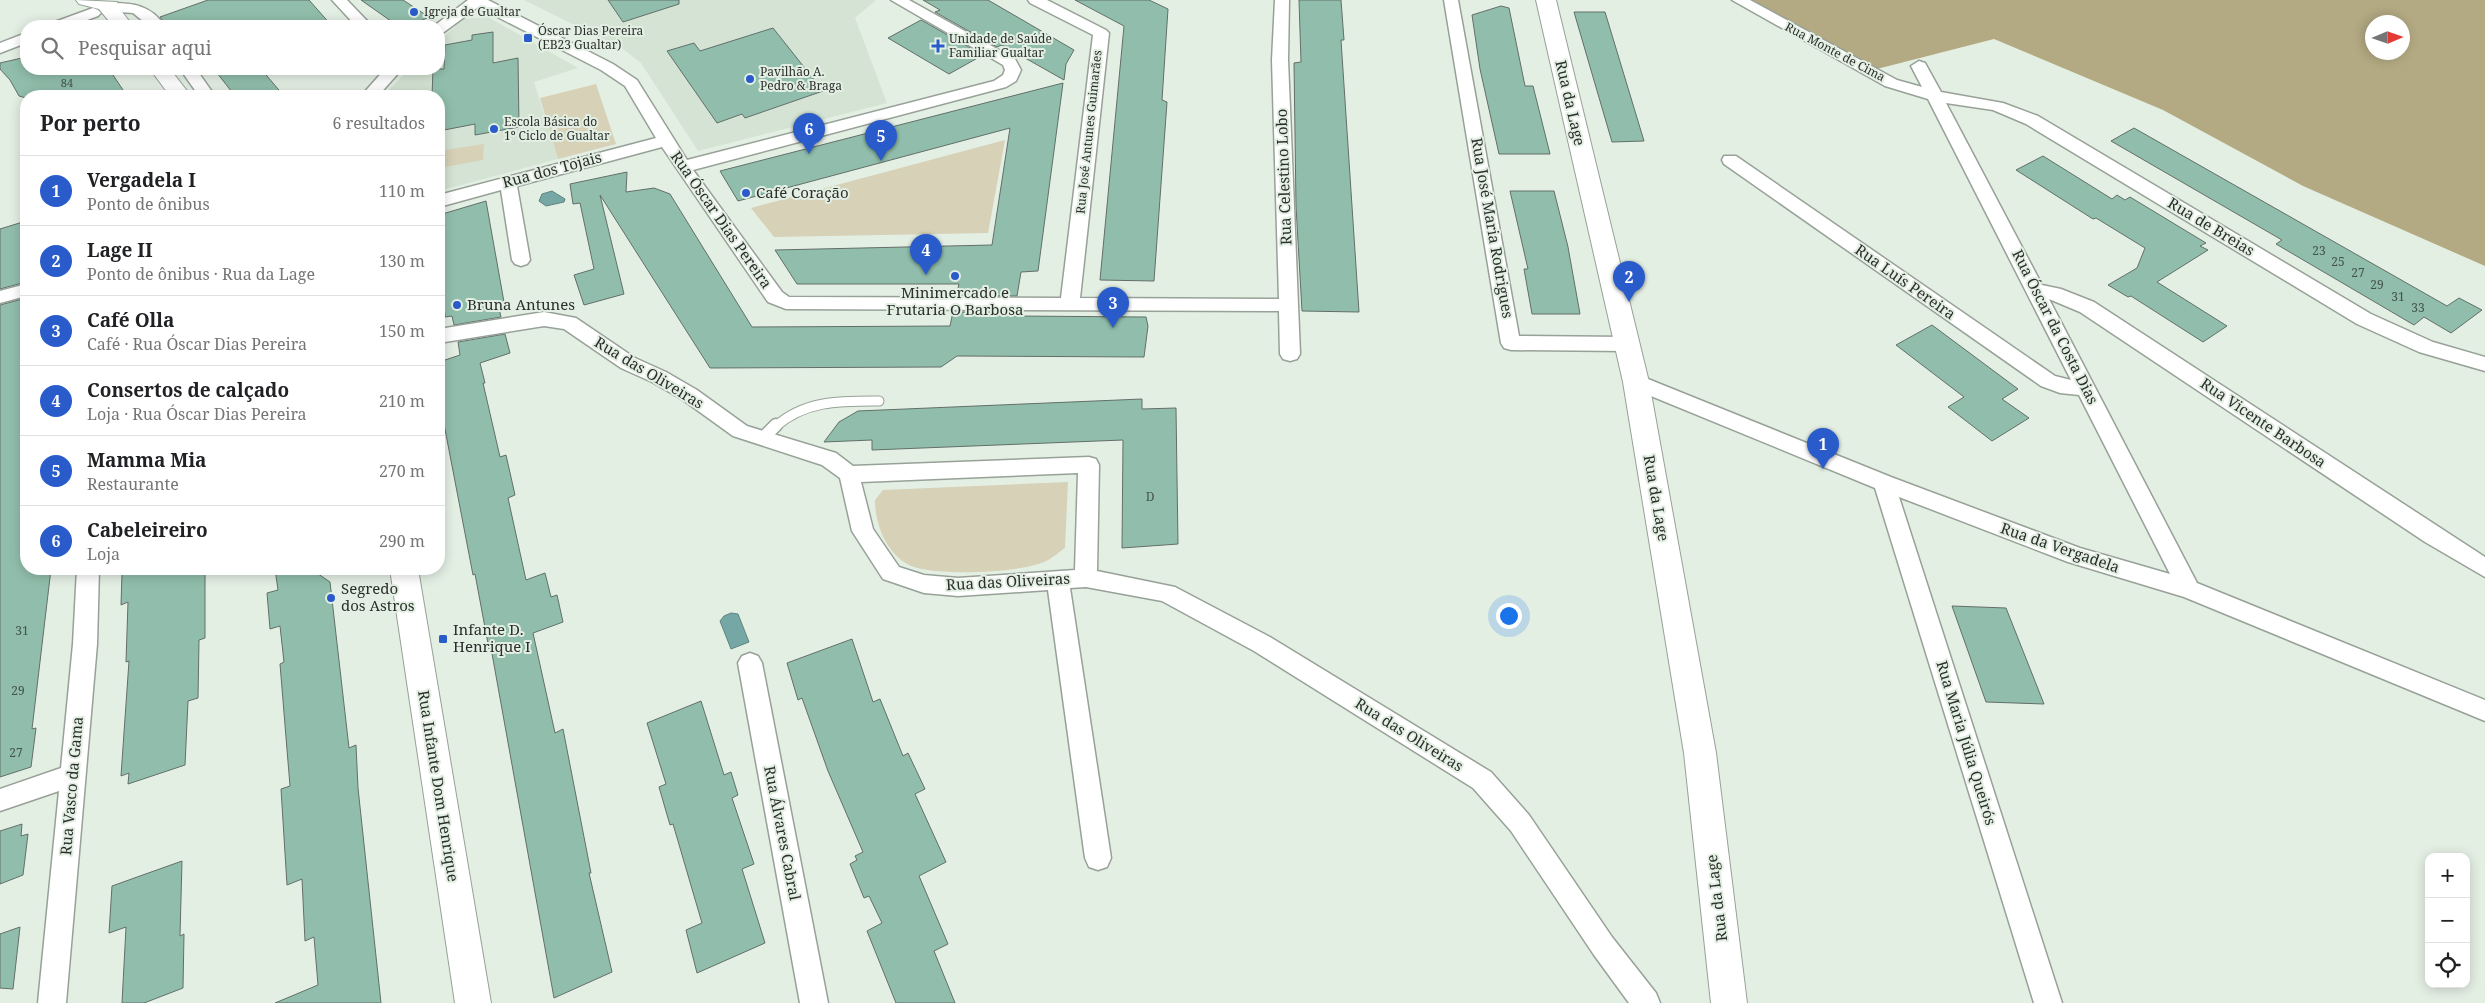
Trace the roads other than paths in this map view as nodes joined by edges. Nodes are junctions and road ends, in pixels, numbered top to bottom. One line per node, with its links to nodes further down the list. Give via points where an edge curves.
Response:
1 (339, 0): 12 (street)
2 (478, 0): 13 (street); 24 (street, Rua Óscar Dias Pereira, via 632,83)
3 (898, 0): 26 (street, via 1009,62 1013,70 1010,78 1000,84)
4 (1035, 0): 34 (street, Rua José Antunes Guimarães, via 1100,33)
5 (1282, 0): 33 (street, Rua Celestino Lobo, via 1280,60)
6 (1451, 0): 36 (street, Rua José Maria Rodrigues, via 1511,343)
7 (1546, 0): 36 (street, Rua da Lage)
8 (1739, 0): 23 (street, Rua Monte de Cima, via 1891,83)
9 (105, 9): 10 (street); 11 (street, via 138,8)
10 (74, 20)
11 (152, 20)
12 (358, 20)
13 (445, 25)
14 (20, 40): 15 (street)
15 (0, 48)
16 (1919, 66): 23 (street, Rua Óscar da Costa Dias)
17 (165, 75): 20 (street)
18 (192, 75): 21 (street)
19 (388, 75): 22 (street)
20 (176, 90)
21 (203, 90)
22 (375, 90)
23 (1936, 96): 30 (street, Rua Óscar da Costa Dias); 38 (street, Rua de Breias, via 1997,106 2032,120 2364,319 2426,347)
24 (666, 141): 26 (street, Rua Óscar Dias Pereira); 27 (street, Rua dos Tojais)
25 (1730, 160): 40 (street, Rua Luís Pereira, via 2048,381 2060,386)
26 (682, 168): 34 (street, Rua Óscar Dias Pereira, via 775,297 786,303)
27 (508, 182): 28 (street, Rua dos Tojais); 29 (street)
28 (445, 199)
29 (521, 260)
30 (2036, 291): 40 (street, Rua Óscar da Costa Dias); 45 (street, Rua Vicente Barbosa, via 2054,293 2087,307)
31 (20, 292): 32 (street)
32 (0, 297)
33 (1288, 304): 34 (street, Rua Óscar Dias Pereira); 37 (street, Rua Celestino Lobo)
34 (1070, 305)
35 (445, 335): 42 (street, Rua das Oliveiras, via 544,319 569,323 628,362 690,395 740,431)
36 (1626, 344): 39 (street, Rua da Lage)
37 (1290, 354)
38 (2485, 364)
39 (1636, 382): 44 (street, Rua da Vergadela); 60 (street, Rua da Lage, via 1700,754)
40 (2086, 388): 50 (street, Rua Óscar da Costa Dias)
41 (879, 401): 42 (lane, via 804,407 783,418)
42 (763, 438): 43 (street, Rua das Oliveiras, via 829,459)
43 (849, 474): 48 (street, Rua das Oliveiras, via 1089,465); 49 (street, Rua das Oliveiras, via 863,531 891,573 924,584 958,587)
44 (1884, 483): 50 (street, Rua da Vergadela, via 2076,556); 61 (street, Rua Maria Júlia Queirós)
45 (2485, 568)
46 (88, 575): 53 (street, Rua Vasco da Gama)
47 (405, 575): 57 (street, Rua Infante Dom Henrique)
48 (1086, 578): 49 (street, Rua das Oliveiras); 59 (street, Rua das Oliveiras, via 1166,593 1262,644 1482,780 1520,823 1603,946)
49 (1058, 580): 55 (street)
50 (2189, 589): 52 (street, Rua da Vergadela)
51 (750, 663): 58 (street, Rua Álvares Cabral)
52 (2485, 711)
53 (73, 775): 54 (street); 56 (street, Rua Vasco da Gama)
54 (0, 800)
55 (1098, 858)
56 (52, 1003)
57 (473, 1003)
58 (814, 1003)
59 (1646, 1003)
60 (1729, 1003)
61 (2048, 1003)

